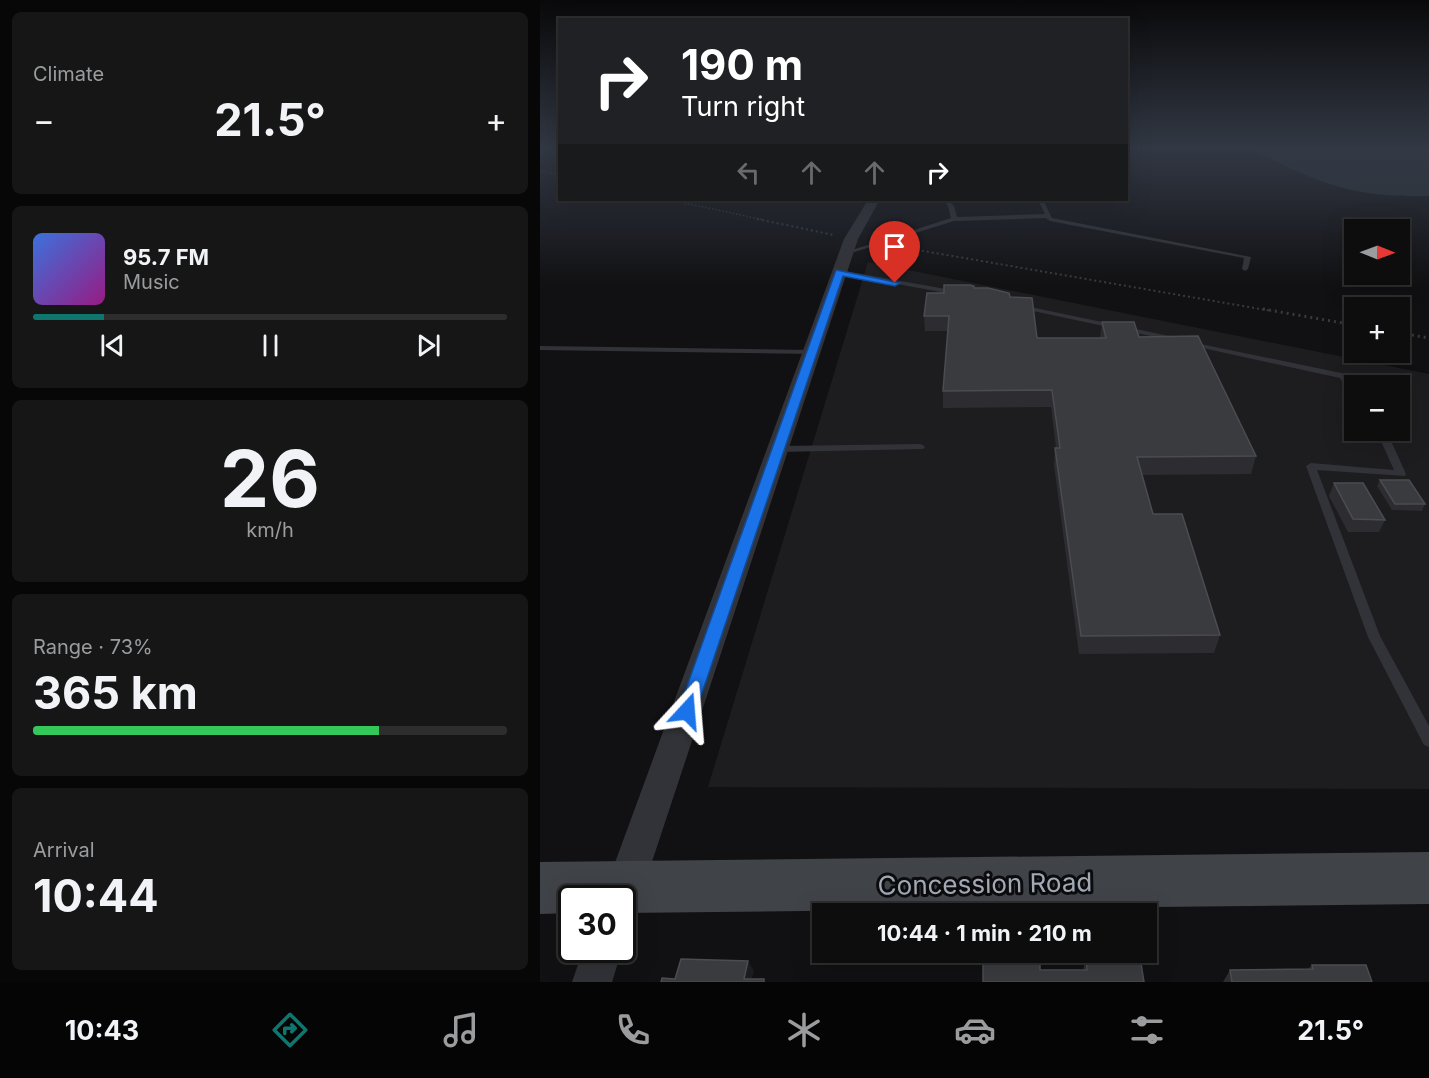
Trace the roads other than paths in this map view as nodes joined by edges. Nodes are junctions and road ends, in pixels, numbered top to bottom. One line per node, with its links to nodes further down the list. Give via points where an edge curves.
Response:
1 (873, 201): 6 (street)
2 (947, 201): 5 (lane)
3 (1041, 201): 4 (lane)
4 (1048, 216): 5 (lane); 7 (lane, via 1248,257)
5 (954, 219): 6 (lane)
6 (845, 255): 8 (lane); 11 (street)
7 (1245, 269)
8 (964, 294)
9 (1009, 303): 12 (lane)
10 (540, 348): 11 (lane)
11 (812, 352): 15 (street)
12 (1344, 378)
13 (1386, 441): 16 (lane, via 1401,474 1311,466 1374,636)
14 (920, 447): 15 (lane)
15 (779, 449): 18 (street)
16 (1429, 740)
17 (1429, 878): 21 (street, Concession Road)
18 (625, 885)
19 (540, 888): 20 (street, Concession Road)
20 (558, 889)
21 (636, 893)
22 (599, 963): 23 (street)
23 (592, 982)

